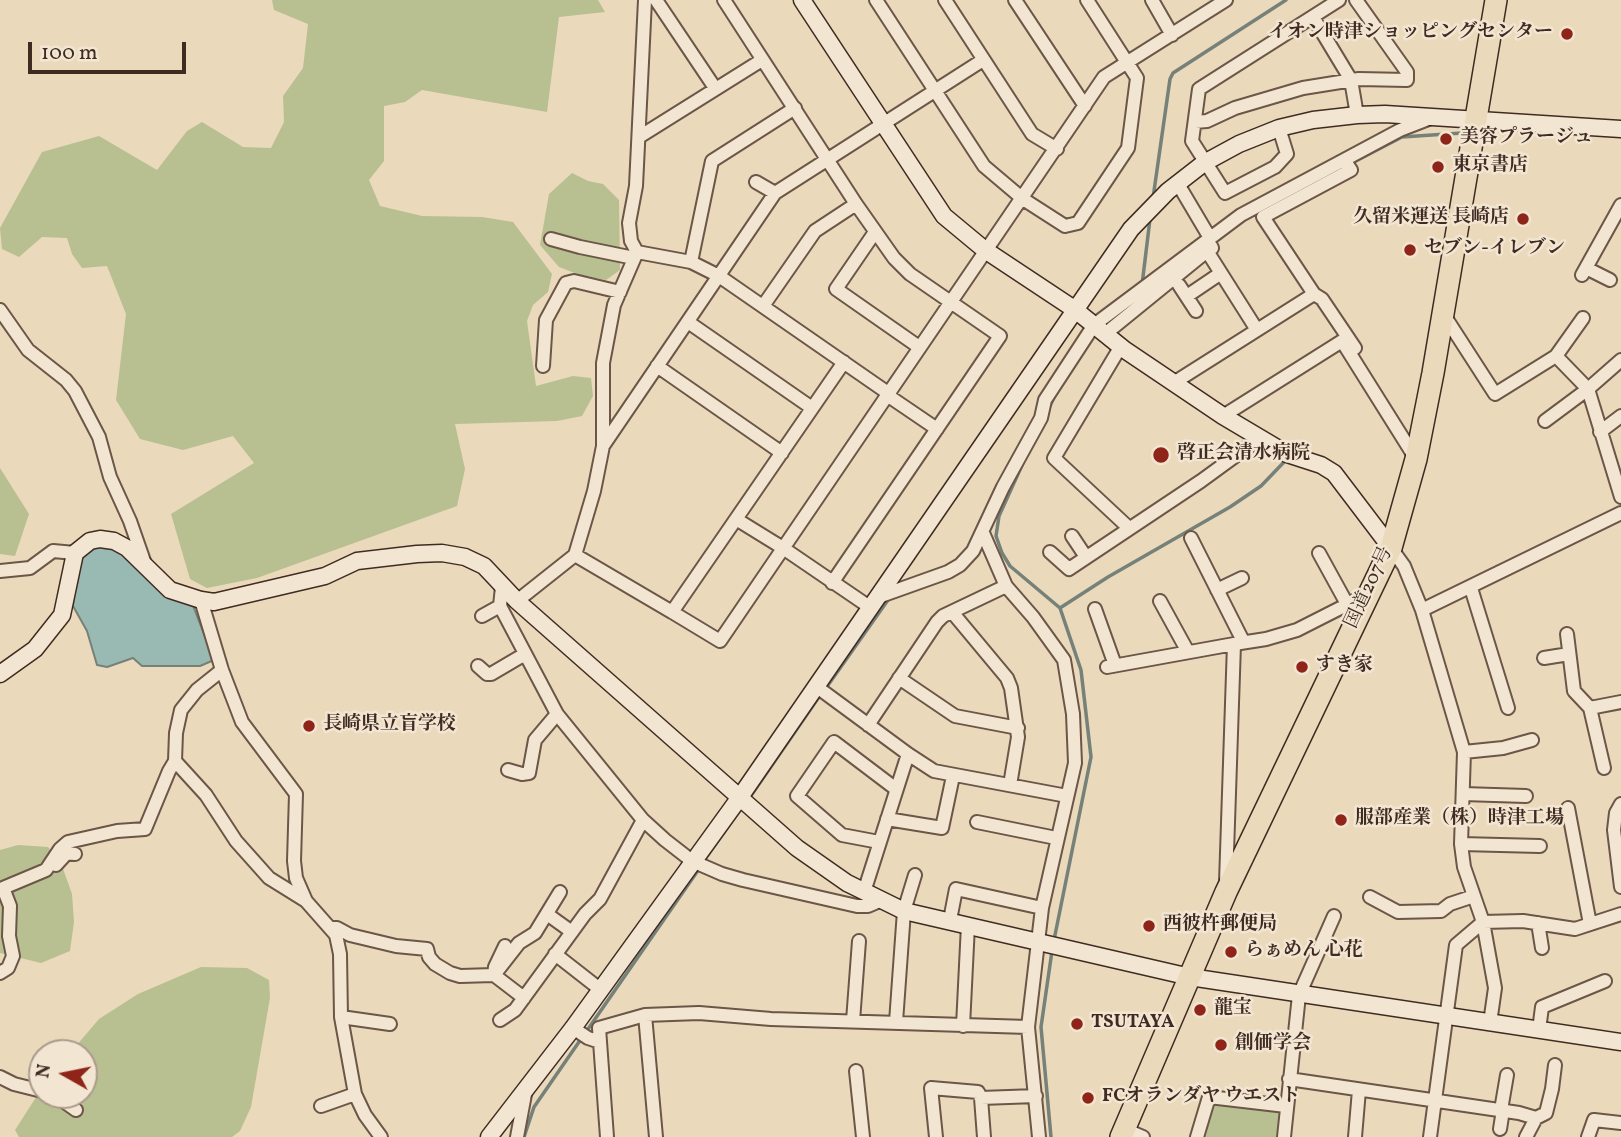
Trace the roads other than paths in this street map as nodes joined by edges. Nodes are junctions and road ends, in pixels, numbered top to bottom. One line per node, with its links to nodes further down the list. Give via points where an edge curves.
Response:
1 (645, 0): 31 (street)
2 (656, 0): 20 (street)
3 (724, 0): 16 (street)
4 (802, 0): 28 (street)
5 (876, 0): 21 (street)
6 (945, 0): 17 (street)
7 (1015, 0): 22 (street)
8 (1087, 0): 18 (street)
9 (1152, 0): 15 (street)
10 (1226, 0): 15 (street)
11 (1339, 0): 14 (street)
12 (1356, 0): 19 (street, via 1407,72 1408,80)
13 (1496, 0): 26 (highway, 国道207号)
14 (1313, 17): 19 (street); 27 (street, via 1199,89)
15 (1172, 35): 18 (street)
16 (762, 60): 20 (street); 23 (street)
17 (983, 60): 21 (street); 32 (street, via 1032,134)
18 (1127, 63): 22 (street, via 1104,77); 39 (street, via 1137,78 1128,148 1078,223 1065,226)
19 (1351, 80): 24 (street); 27 (street, via 1303,88)
20 (715, 88): 31 (street)
21 (935, 90): 28 (street); 39 (street, via 984,166)
22 (1085, 106): 32 (street)
23 (794, 108): 33 (street); 47 (street, via 712,161)
24 (1357, 115): 25 (street); 29 (street)
25 (1434, 117): 26 (street); 34 (street)
26 (1475, 119): 30 (street); 58 (highway, 国道207号)
27 (1195, 122): 35 (street, via 1192,141)
28 (882, 124): 33 (street); 45 (street, via 944,216)
29 (1279, 128): 35 (street); 35 (street, via 1287,155 1275,167 1225,193)
30 (1621, 130)
31 (639, 137): 46 (street, via 629,223)
32 (1057, 149): 39 (street)
33 (828, 158): 38 (street); 40 (street)
34 (1345, 161): 44 (street, via 1241,215); 52 (street, via 1351,170 1263,217)
35 (1205, 163): 37 (street)
36 (756, 182): 38 (street)
37 (1178, 184): 44 (street); 55 (street, via 1131,229)
38 (775, 193): 49 (street)
39 (1023, 199): 45 (street)
40 (856, 204): 42 (street); 54 (street, via 815,230)
41 (1621, 205): 50 (street, via 1584,271)
42 (875, 232): 53 (street, via 910,274); 63 (street, via 836,289)
43 (551, 239): 46 (street)
44 (1209, 244): 48 (street); 61 (street); 61 (street, via 1141,289)
45 (985, 250): 53 (street); 55 (street)
46 (636, 255): 47 (street); 51 (street)
47 (691, 262): 49 (street)
48 (1221, 273): 57 (street, via 1183,290); 62 (street)
49 (719, 276): 54 (street); 60 (street)
50 (1610, 280)
51 (620, 292): 69 (street, via 566,283 546,320); 81 (street, via 603,363)
52 (1314, 294): 62 (street); 65 (street)
53 (949, 302): 63 (street); 78 (street, via 1000,336)
54 (763, 306): 68 (street)
55 (1074, 309): 61 (street); 110 (street)
56 (0, 310): 98 (street, via 28,350 75,391 99,437)
57 (1196, 311)
58 (1442, 313): 66 (street, via 1495,394); 83 (highway, 国道207号)
59 (1583, 318): 66 (street)
60 (688, 322): 70 (street); 74 (street)
61 (1099, 329): 64 (street); 88 (street, via 1045,400 1041,418)
62 (1257, 330): 71 (street)
63 (919, 346): 73 (street)
64 (1121, 346): 71 (street); 87 (street, via 1054,458)
65 (1360, 356)
66 (1556, 356): 72 (street)
67 (1621, 360): 72 (street)
68 (844, 362): 73 (street); 74 (street)
69 (543, 366)
70 (657, 366): 81 (street); 82 (street)
71 (1175, 382): 75 (street)
72 (1588, 389): 77 (street); 79 (street)
73 (888, 394): 78 (street); 91 (street)
74 (812, 408): 82 (street)
75 (1223, 416): 80 (street); 83 (street, via 1342,341)
76 (1621, 416): 79 (street)
77 (1545, 421)
78 (937, 429): 101 (street)
79 (1600, 432): 84 (street)
80 (1260, 439): 87 (street); 92 (street, via 1334,473)
81 (603, 446): 96 (street)
82 (782, 453): 86 (street)
83 (1416, 459): 92 (highway, 国道207号)
84 (1621, 497)
85 (1621, 513): 104 (street)
86 (736, 519): 91 (street); 115 (street)
87 (1129, 528): 97 (street)
88 (983, 533): 102 (street); 110 (street, via 960,565)
89 (1072, 536): 97 (street)
90 (1191, 538): 105 (street)
91 (783, 548): 101 (street); 115 (street, via 720,641)
92 (1391, 548): 106 (highway, 国道207号); 114 (street, via 1404,566)
93 (1050, 552): 97 (street, via 1069,569)
94 (75, 553): 98 (street, via 100,538 127,548); 99 (street, via 53,551 30,568); 126 (street, via 62,615 35,649)
95 (1319, 553): 111 (street)
96 (575, 555): 108 (street); 115 (street)
97 (1086, 557)
98 (145, 564): 107 (street, via 170,590)
99 (0, 571)
100 (1242, 578): 105 (street)
101 (832, 583): 110 (street)
102 (1006, 586): 116 (street); 145 (street, via 1064,660 1075,763)
103 (502, 587): 107 (street, via 484,566 466,557 417,554 357,561 324,576 214,602); 108 (street); 112 (street)
104 (1471, 588): 114 (street); 130 (street)
105 (1217, 590): 119 (street)
106 (1367, 594): 111 (street); 164 (highway, 国道207号)
107 (201, 600): 125 (street)
108 (517, 601): 147 (street)
109 (1160, 601): 120 (street)
110 (874, 603): 128 (street)
111 (1347, 604): 119 (street, via 1297,630)
112 (500, 606): 117 (street); 121 (street)
113 (1095, 609): 120 (street, via 1111,666)
114 (1422, 610): 136 (street)
115 (672, 612)
116 (952, 612): 127 (street, via 937,622); 134 (street, via 1007,678)
117 (482, 616)
118 (1567, 634): 122 (street)
119 (1238, 642): 120 (street); 164 (street)
120 (1188, 652)
121 (525, 654): 124 (street, via 491,674); 132 (street)
122 (1569, 654): 123 (street); 131 (street, via 1574,691)
123 (1544, 658)
124 (478, 666)
125 (222, 670): 138 (street, via 181,710); 168 (street, via 242,722 296,794 294,861)
126 (0, 674)
127 (899, 678): 133 (street); 134 (street, via 955,716)
128 (818, 688): 133 (street); 147 (street)
129 (1621, 702): 131 (street)
130 (1507, 708)
131 (1590, 708): 139 (street)
132 (557, 714): 140 (street, via 535,740 529,773); 151 (street)
133 (868, 725): 137 (street)
134 (1018, 728): 142 (street)
135 (1532, 740): 136 (street)
136 (1464, 752): 144 (street)
137 (908, 754): 141 (street, via 934,771); 143 (street)
138 (175, 761): 159 (street, via 145,829 68,842); 168 (street, via 269,878)
139 (1604, 768)
140 (508, 770)
141 (953, 776): 142 (street); 150 (street, via 942,828)
142 (1010, 785): 145 (street)
143 (896, 789): 150 (street); 154 (street, via 834,742 797,796 842,835)
144 (1463, 794): 146 (street); 155 (street)
145 (1067, 796): 153 (street)
146 (1526, 796)
147 (745, 802): 158 (street); 163 (street, via 820,866)
148 (1621, 804): 161 (street, via 1614,830)
149 (1568, 808): 177 (street)
150 (887, 819): 154 (street)
151 (643, 820): 158 (street); 180 (street, via 600,899)
152 (977, 822): 153 (street)
153 (1056, 838): 169 (street)
154 (879, 842): 163 (street)
155 (1461, 844): 156 (street); 165 (street)
156 (1540, 846)
157 (75, 854): 159 (street, via 67,853 50,872)
158 (698, 864): 167 (street, via 743,880 857,906); 190 (street)
159 (46, 870): 186 (street, via 3,888 10,906 13,956)
160 (915, 875): 170 (street)
161 (1621, 887)
162 (560, 892): 171 (street)
163 (864, 892): 167 (street)
164 (1226, 892): 188 (highway, 国道207号)
165 (1474, 896): 166 (street, via 1441,911 1398,912); 175 (street)
166 (1370, 897)
167 (882, 900): 170 (street)
168 (306, 901): 179 (street)
169 (1042, 908): 174 (street, via 956,889); 182 (street)
170 (904, 911): 174 (street); 198 (street)
171 (547, 914): 180 (street); 187 (street)
172 (1621, 914): 177 (street)
173 (1334, 916): 191 (street)
174 (950, 920): 178 (street)
175 (1483, 922): 176 (street); 194 (street, via 1456,945); 199 (street, via 1495,988)
176 (1538, 923): 177 (street, via 1575,929); 184 (street)
177 (1590, 924)
178 (968, 925): 182 (street); 201 (street)
179 (331, 928): 187 (street, via 396,946 427,949 435,964 450,974); 195 (street, via 340,944)
180 (572, 932): 185 (street)
181 (859, 941): 197 (street)
182 (1052, 945): 188 (street); 202 (street)
183 (505, 946): 187 (street)
184 (1542, 948)
185 (555, 954): 190 (street); 192 (street)
186 (0, 973)
187 (494, 975): 192 (street)
188 (1190, 976): 191 (street); 225 (highway, 国道207号)
189 (1605, 981): 204 (street, via 1542,1007)
190 (601, 990): 203 (street)
191 (1299, 995): 194 (street); 211 (street)
192 (524, 998): 196 (street)
193 (645, 1015): 197 (street, via 699,1013); 205 (street, via 599,1028); 230 (street)
194 (1445, 1016): 199 (street); 218 (street)
195 (341, 1017): 200 (street); 215 (street)
196 (500, 1020)
197 (853, 1021): 198 (street)
198 (896, 1022): 201 (street)
199 (1490, 1023): 204 (street)
200 (390, 1024)
201 (962, 1026): 202 (street)
202 (1028, 1027): 216 (street)
203 (573, 1028): 205 (street); 213 (street)
204 (1539, 1030): 206 (street)
205 (594, 1040): 229 (street)
206 (1621, 1042)
207 (1555, 1065): 222 (street, via 1546,1113)
208 (856, 1071): 231 (street)
209 (1507, 1075): 221 (street)
210 (0, 1077): 212 (street)
211 (1289, 1079): 214 (street); 220 (street)
212 (28, 1088)
213 (526, 1089): 227 (street); 228 (street)
214 (1359, 1090): 218 (street); 237 (street)
215 (355, 1094): 219 (street); 226 (street)
216 (1036, 1096): 217 (street); 234 (street)
217 (981, 1098): 232 (street, via 971,1090 931,1088); 233 (street)
218 (1435, 1100): 221 (street); 238 (street)
219 (321, 1107)
220 (1286, 1107): 235 (street, via 1209,1097); 236 (street)
221 (1502, 1110): 222 (street); 224 (street)
222 (1536, 1118): 239 (street)
223 (1621, 1123): 240 (street, via 1594,1120)
224 (1500, 1129)
225 (1129, 1134)
226 (381, 1137)
227 (489, 1137)
228 (517, 1137)
229 (607, 1137)
230 (656, 1137)
231 (863, 1137)
232 (936, 1137)
233 (984, 1137)
234 (1040, 1137)
235 (1196, 1137)
236 (1283, 1137)
237 (1355, 1137)
238 (1430, 1137)
239 (1527, 1137)
240 (1588, 1137)

